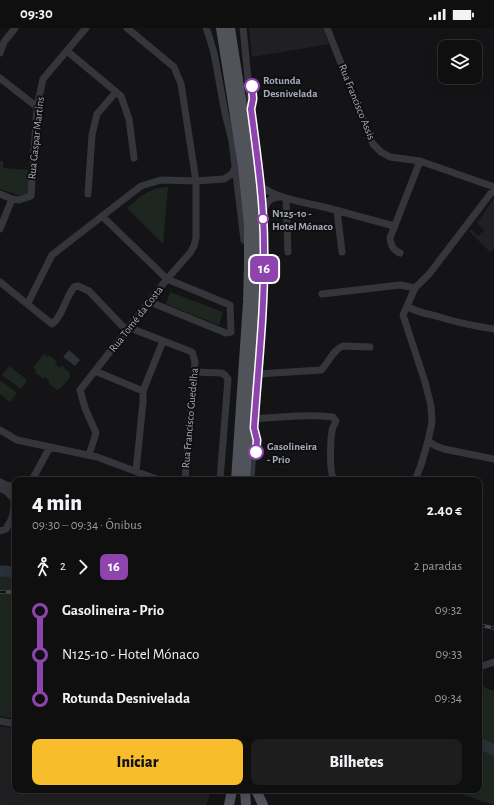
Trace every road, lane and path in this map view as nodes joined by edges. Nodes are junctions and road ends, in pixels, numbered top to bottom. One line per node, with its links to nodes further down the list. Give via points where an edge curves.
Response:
1 (15, 28): 9 (street)
2 (86, 28): 10 (street, Rua Gaspar Martins)
3 (127, 28): 19 (street, Rua Tomé da Costa, via 174,67 181,84)
4 (206, 28): 17 (street, via 214,53)
5 (221, 28): 46 (main road, via 243,166 249,225)
6 (230, 28): 63 (main road, via 253,183 257,236 257,278)
7 (243, 28): 20 (street)
8 (328, 28): 16 (street, Rua Francisco Assis, via 373,144 390,157)
9 (2, 40): 11 (street)
10 (67, 51): 13 (street); 14 (street, Rua Gaspar Martins, via 43,79)
11 (0, 53)
12 (0, 78): 14 (street)
13 (116, 92): 15 (street, via 121,96 130,119); 24 (street, via 97,114 92,135)
14 (37, 107): 26 (street, Rua Gaspar Martins, via 31,196 19,200)
15 (134, 158)
16 (420, 162): 22 (street, Rua Francisco Assis); 30 (street)
17 (236, 165): 18 (street, via 232,174); 21 (street)
18 (218, 179): 19 (street); 21 (street, via 228,180)
19 (196, 181): 29 (street, via 161,180 141,186); 35 (street, Rua Tomé da Costa, via 194,246)
20 (261, 186): 25 (street); 28 (street)
21 (238, 188): 46 (street, via 244,233)
22 (494, 188): 37 (street, via 430,273)
23 (0, 194): 26 (street)
24 (88, 194)
25 (286, 198): 27 (street); 28 (street, via 270,199); 32 (street)
26 (12, 199): 31 (street)
27 (337, 211): 30 (street); 33 (street)
28 (263, 212): 49 (street, via 264,281)
29 (102, 216): 35 (street); 40 (street, via 52,255)
30 (394, 226): 34 (street, via 390,244)
31 (0, 229)
32 (288, 252)
33 (342, 252)
34 (400, 253)
35 (167, 279): 39 (street, Rua Tomé da Costa); 39 (street, via 230,305 231,332 226,333)
36 (0, 282): 40 (street)
37 (415, 288): 38 (street, via 400,285); 41 (street)
38 (322, 294)
39 (150, 302): 42 (street, Rua Tomé da Costa)
40 (28, 303): 42 (street, via 52,324 57,321 70,292 78,286 89,291)
41 (407, 306): 43 (street, via 413,310 465,324); 53 (street, via 403,315 431,406 432,422)
42 (128, 329): 44 (street, Rua Francisco Guedelha); 47 (street, Rua Tomé da Costa)
43 (494, 329)
44 (163, 341): 48 (street, Rua Francisco Guedelha, via 192,352); 50 (street)
45 (370, 347): 49 (street, via 343,346 321,370)
46 (244, 354): 62 (main road)
47 (95, 371): 50 (street); 55 (street, Rua Tomé da Costa, via 80,390 96,433)
48 (194, 372): 60 (street, Rua Francisco Guedelha); 61 (street, via 222,373 228,379)
49 (258, 374): 51 (street)
50 (143, 391): 57 (street)
51 (254, 419): 64 (street); 65 (street, via 298,415 333,417 336,421 331,438)
52 (0, 430): 54 (street, via 17,440)
53 (428, 441): 56 (street, via 444,449); 66 (street)
54 (50, 447): 55 (street); 58 (street)
55 (89, 455): 57 (street)
56 (494, 459)
57 (136, 471): 59 (street)
58 (34, 477)
59 (151, 477)
60 (185, 477)
61 (220, 477)
62 (236, 477)
63 (245, 477)
64 (251, 477)
65 (332, 477)
66 (416, 477)
67 (0, 482): 68 (street)
68 (12, 486)
69 (0, 488): 70 (street)
70 (12, 496)
71 (12, 518): 72 (street, via 6,530)
72 (0, 531)
73 (494, 662): 74 (street)
74 (482, 666)
75 (0, 721): 76 (street)
76 (12, 723)
77 (231, 793): 81 (main road)
78 (236, 793): 82 (main road)
79 (246, 793): 83 (main road)
80 (257, 793): 84 (main road)
81 (229, 805)
82 (237, 805)
83 (246, 805)
84 (263, 805)

